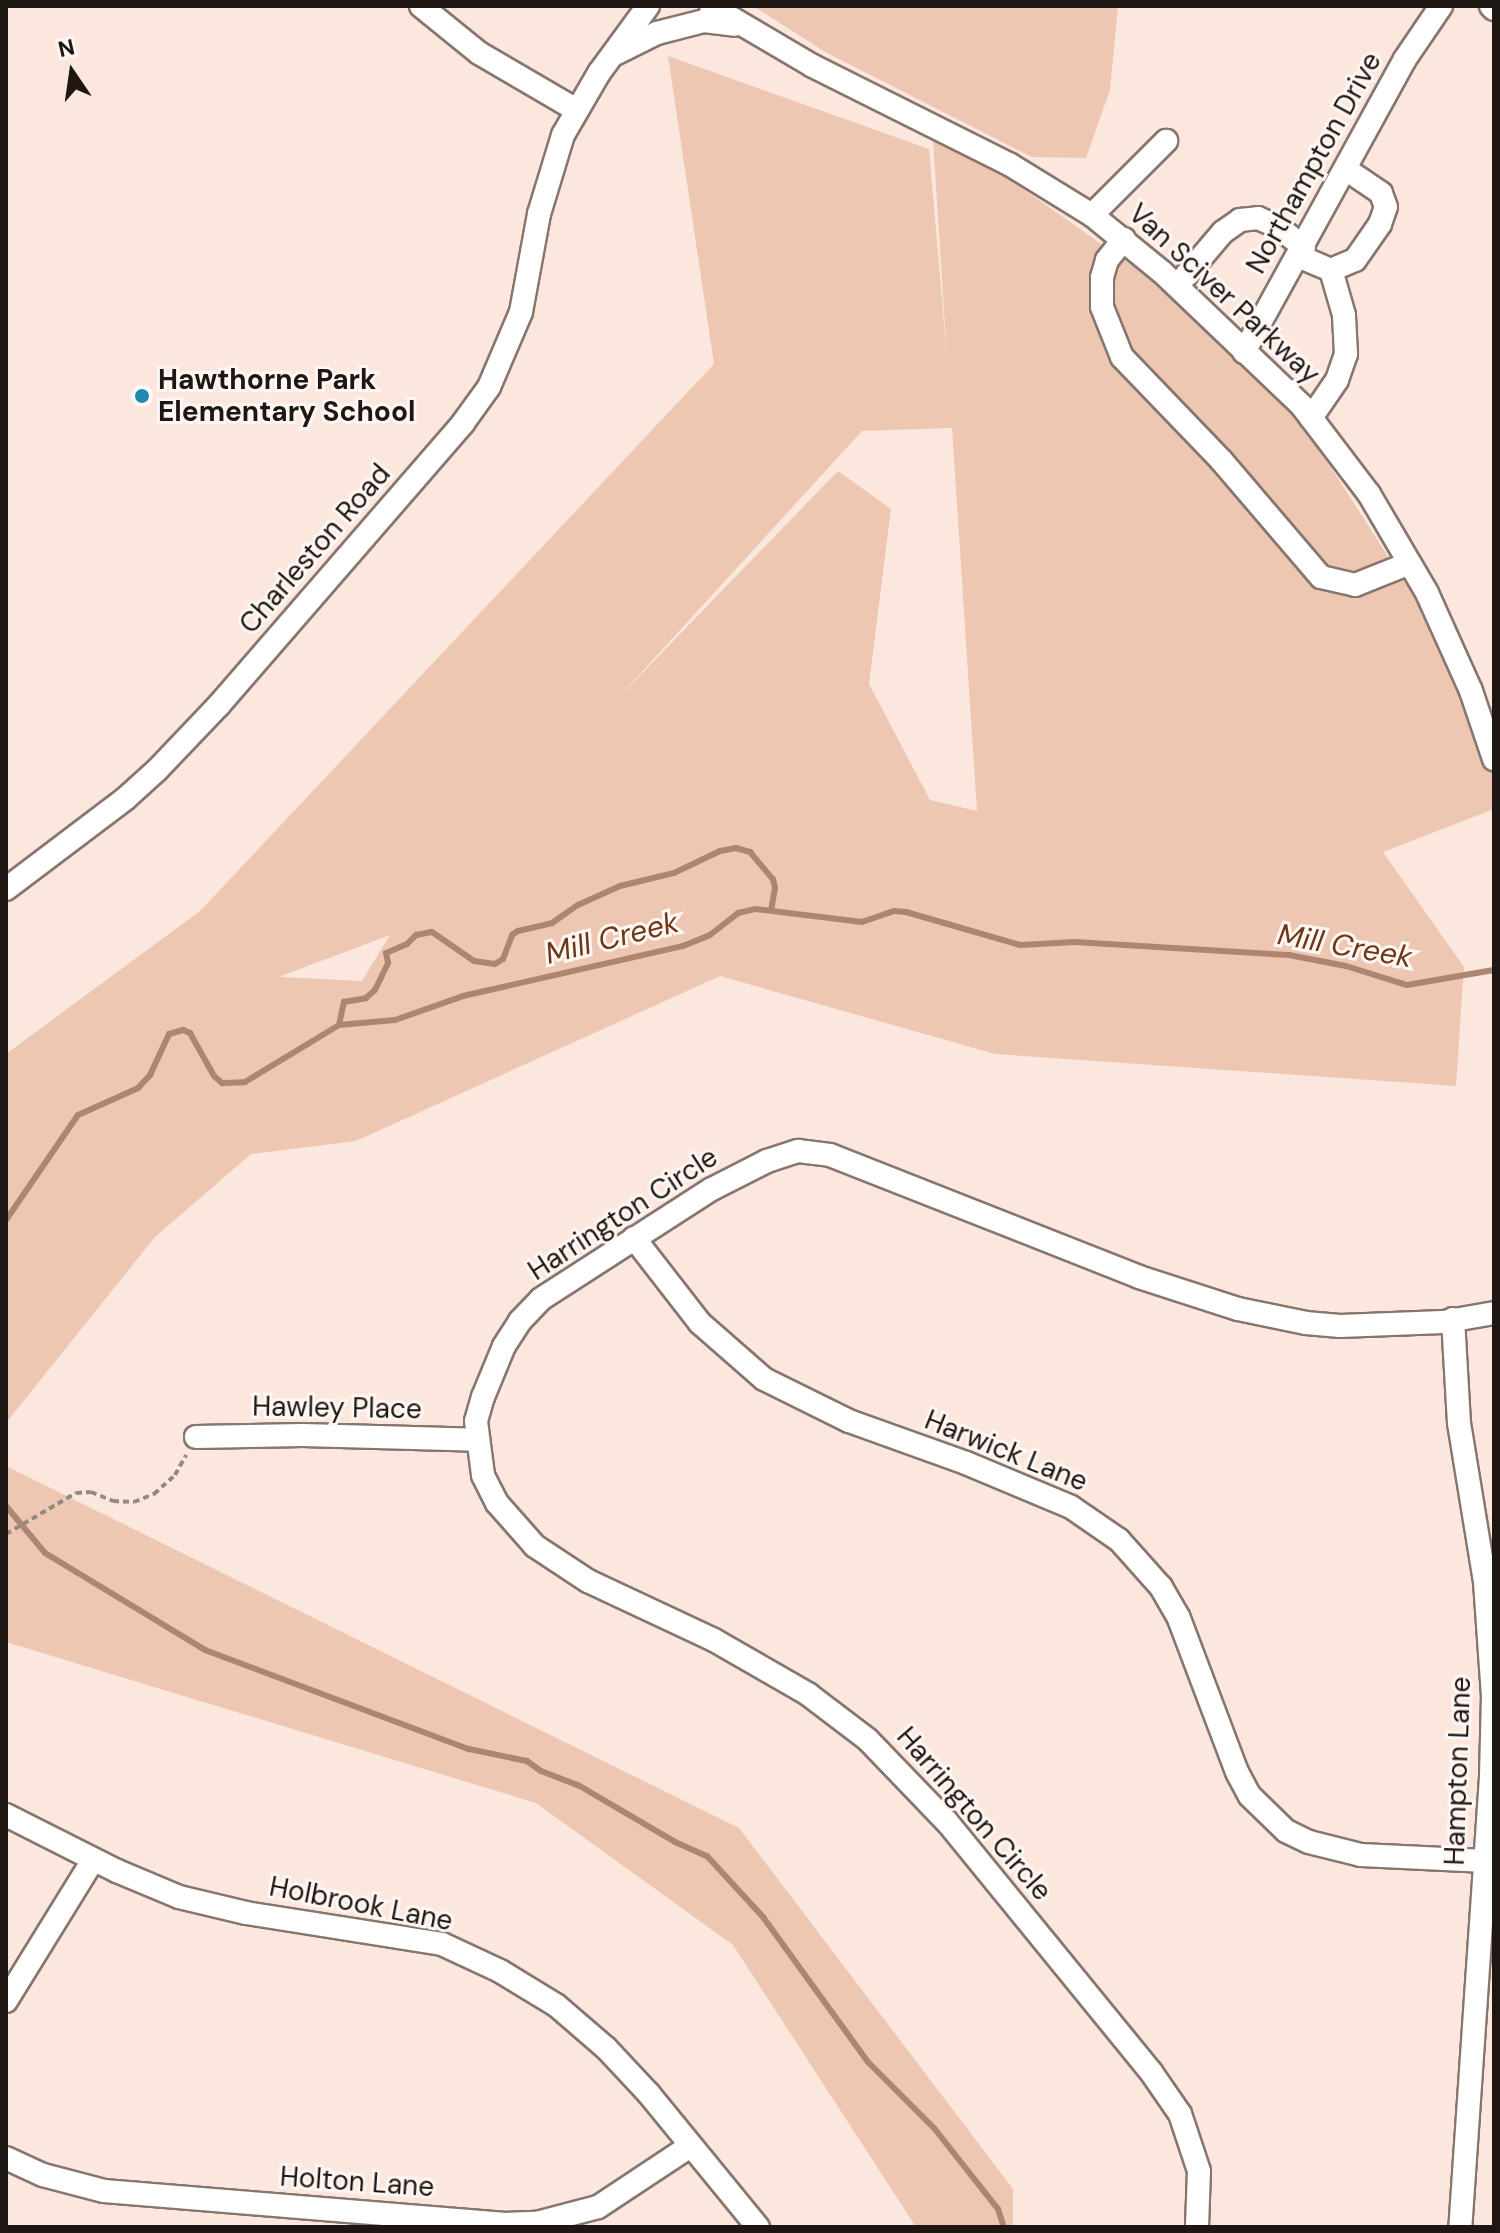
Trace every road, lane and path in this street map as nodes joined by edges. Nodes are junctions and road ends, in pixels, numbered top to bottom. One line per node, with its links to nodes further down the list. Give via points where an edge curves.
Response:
1 (421, 6): 7 (street, via 479,53)
2 (648, 6): 6 (street, Charleston Road)
3 (711, 6): 5 (street, Van Sciver Parkway)
4 (1441, 6): 9 (street, Northampton Drive, via 1405,59)
5 (744, 27): 6 (street, via 704,21 657,33); 10 (street, Van Sciver Parkway, via 1009,164)
6 (611, 55): 7 (street, Charleston Road)
7 (575, 109): 19 (street, Charleston Road, via 539,214 521,312 489,387 463,423 157,770)
8 (1166, 141): 10 (street)
9 (1347, 170): 12 (street, Northampton Drive); 13 (street, via 1381,193 1386,207 1355,260)
10 (1092, 215): 11 (street, Van Sciver Parkway)
11 (1124, 239): 14 (street, Van Sciver Parkway); 17 (street, via 1107,260 1102,277 1102,307 1122,357 1221,460 1321,577 1355,585)
12 (1301, 251): 13 (street); 14 (street, via 1278,227 1258,218 1240,220 1223,232); 15 (street, Northampton Drive)
13 (1331, 270): 16 (street, via 1344,315 1346,354 1337,380)
14 (1177, 286): 15 (street, Van Sciver Parkway)
15 (1244, 352): 16 (street, Van Sciver Parkway)
16 (1311, 418): 17 (street, Van Sciver Parkway, via 1369,494)
17 (1410, 563): 18 (street, Van Sciver Parkway, via 1471,691)
18 (1494, 759)
19 (6, 889)
20 (634, 1238): 22 (street, Harrington Circle, via 726,1181 798,1151 830,1155 1139,1277 1238,1309 1340,1326); 24 (street, Harrington Circle, via 541,1299 520,1321 483,1397); 28 (street, Harwick Lane, via 700,1323 764,1379 849,1421 1071,1507 1119,1540 1161,1587 1178,1616 1250,1796 1286,1831 1361,1855)
21 (1494, 1313): 22 (street, Harrington Circle)
22 (1453, 1319): 28 (street, Hampton Lane, via 1459,1423 1484,1571 1492,1657)
23 (196, 1437): 24 (street, Hawley Place); 25 (path, via 175,1475 154,1494 134,1502 76,1493)
24 (477, 1440): 33 (street, Harrington Circle, via 483,1475 497,1503 535,1546 588,1581 778,1675 867,1739 922,1793 1180,2114 1199,2171)
25 (8, 1533)
26 (6, 1815): 27 (street, Holbrook Lane)
27 (93, 1860): 29 (street); 30 (street, Holbrook Lane, via 148,1886 212,1906 442,1944 500,1971 581,2025 639,2083)
28 (1486, 1861): 34 (street, Hampton Lane)
29 (6, 2001)
30 (690, 2146): 31 (street, Holton Lane, via 598,2207 537,2223 503,2224 114,2193 72,2185); 32 (street, Holbrook Lane)
31 (6, 2158)
32 (758, 2227)
33 (1197, 2227)
34 (1460, 2227)

